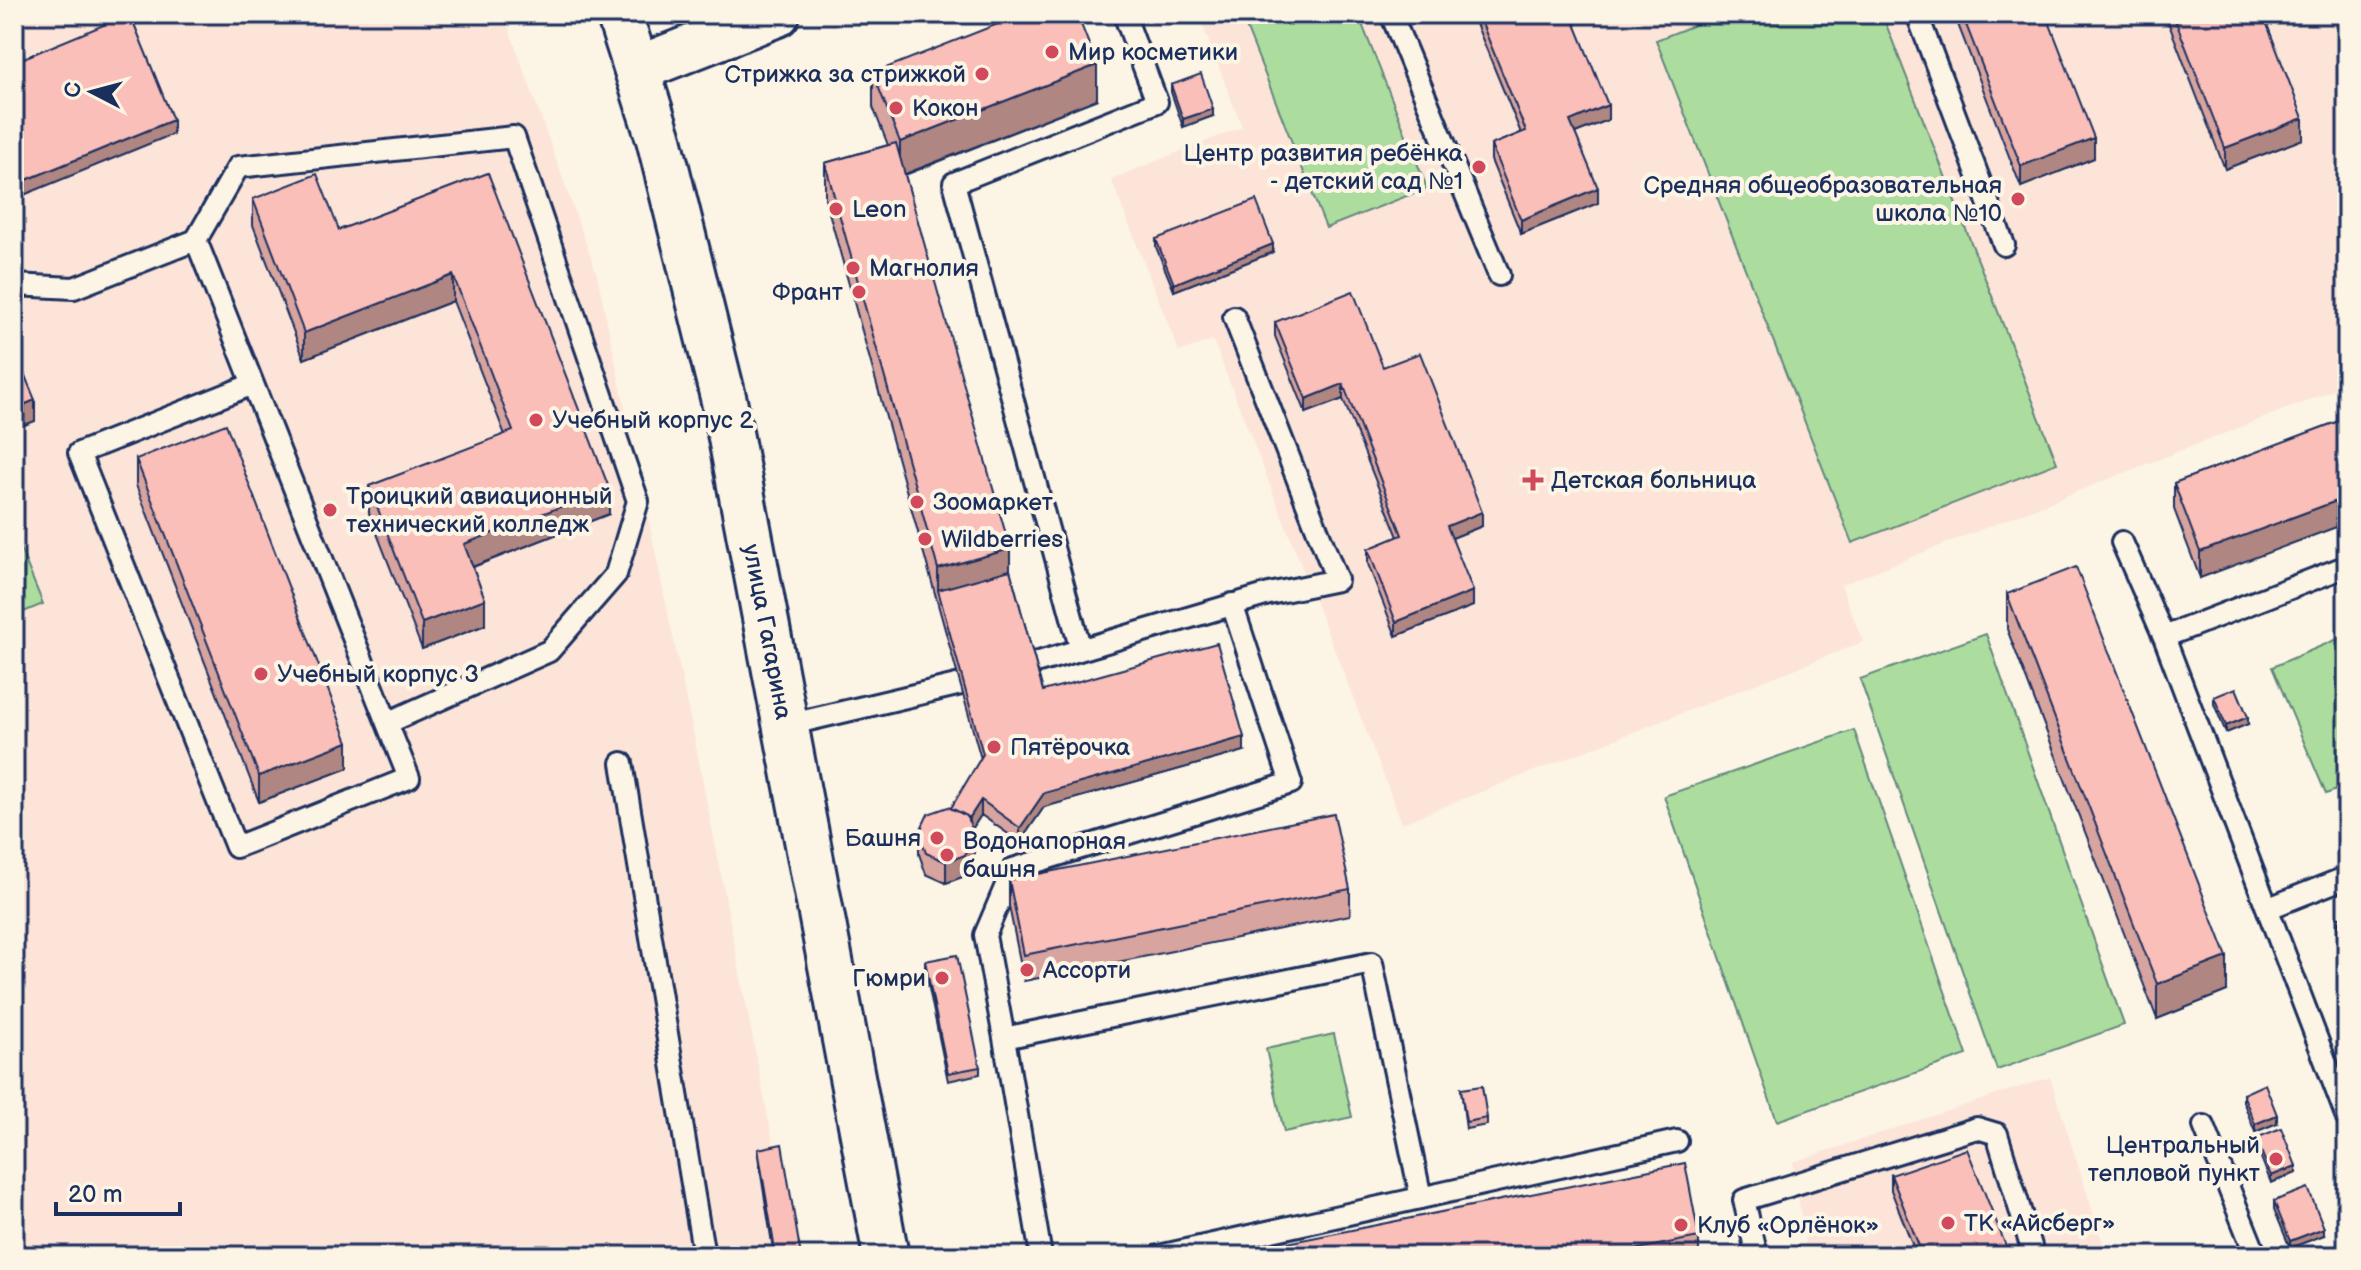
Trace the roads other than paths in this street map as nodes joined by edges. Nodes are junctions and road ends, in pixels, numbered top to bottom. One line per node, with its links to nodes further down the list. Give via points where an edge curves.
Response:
1 (619, 14): 6 (main road, улица Гагарина)
2 (777, 14): 6 (main road)
3 (1124, 14): 17 (lane, via 1157,102 954,183)
4 (1391, 14): 9 (lane)
5 (1917, 14): 8 (lane)
6 (637, 69): 21 (main road, улица Гагарина, via 724,401)
7 (196, 240): 10 (lane, via 74,288); 12 (lane); 20 (lane, via 238,167 514,137 638,501 616,574 549,651)
8 (2004, 245)
9 (1499, 275)
10 (14, 285)
11 (1234, 317): 15 (lane, via 1337,580)
12 (253, 384): 20 (lane); 20 (lane, via 79,453 236,847 409,778)
13 (2122, 542): 16 (lane)
14 (2347, 566): 16 (lane)
15 (1232, 604): 17 (lane); 25 (lane, via 1291,783 1013,869 985,935)
16 (2164, 637): 24 (lane)
17 (1080, 647): 18 (lane)
18 (1032, 664)
19 (961, 684): 21 (lane)
20 (387, 723)
21 (783, 726): 31 (main road, улица Гагарина)
22 (622, 763): 30 (lane)
23 (2347, 877): 24 (lane)
24 (2269, 908): 26 (lane)
25 (1004, 1038): 29 (lane, via 1372,963); 32 (lane)
26 (2347, 1118)
27 (2204, 1126): 36 (lane)
28 (1677, 1141): 29 (lane)
29 (1421, 1198): 33 (lane)
30 (704, 1256)
31 (886, 1256)
32 (1041, 1256)
33 (1159, 1256)
34 (1757, 1256): 35 (lane, via 1744,1200 1977,1128 1997,1134)
35 (2034, 1256)
36 (2256, 1256)

